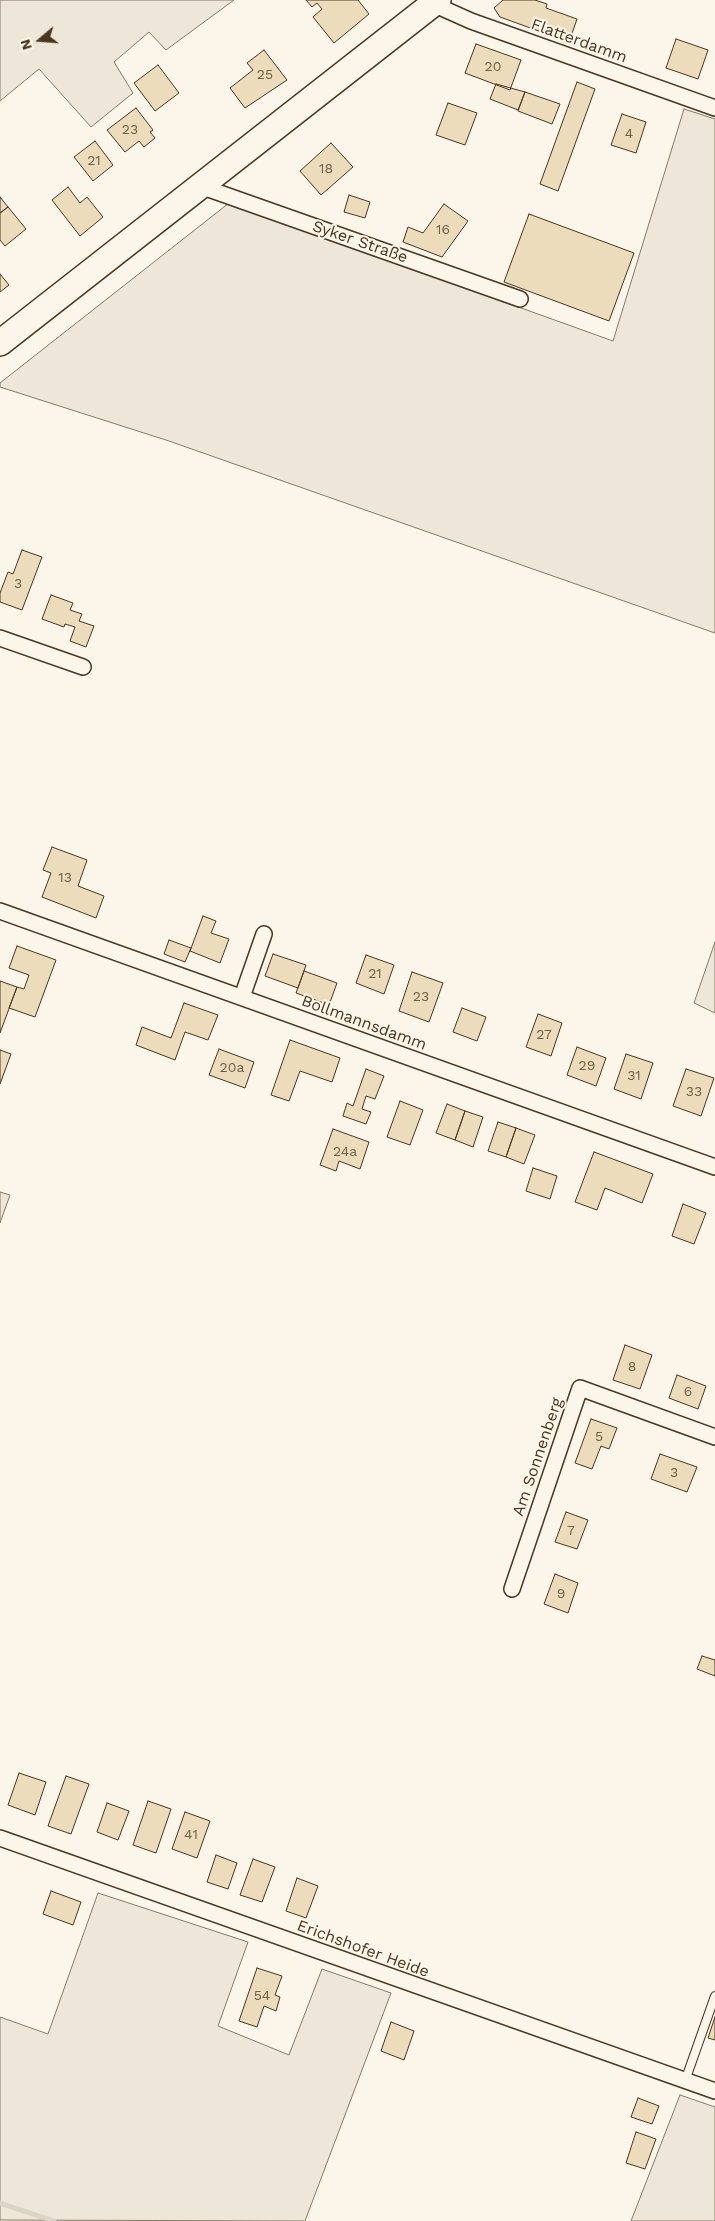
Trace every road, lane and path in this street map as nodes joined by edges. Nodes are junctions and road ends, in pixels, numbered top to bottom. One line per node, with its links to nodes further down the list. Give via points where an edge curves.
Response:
1 (435, 2): 2 (street, Flatterdamm, via 471,21); 3 (main road)
2 (715, 108)
3 (200, 186): 4 (street, Syker Straße); 5 (main road)
4 (520, 299)
5 (0, 343)
6 (0, 638): 7 (street)
7 (83, 667)
8 (0, 911): 10 (street, Bollmannsdamm)
9 (264, 934): 10 (street)
10 (242, 997): 11 (street, Bollmannsdamm)
11 (715, 1167)
12 (715, 1438): 13 (street, Am Sonnenberg, via 580,1388)
13 (512, 1589)
14 (0, 1838): 16 (street, Erichshofer Heide)
15 (715, 1996): 16 (lane)
16 (685, 2081): 17 (street, Erichshofer Heide)
17 (715, 2091)

